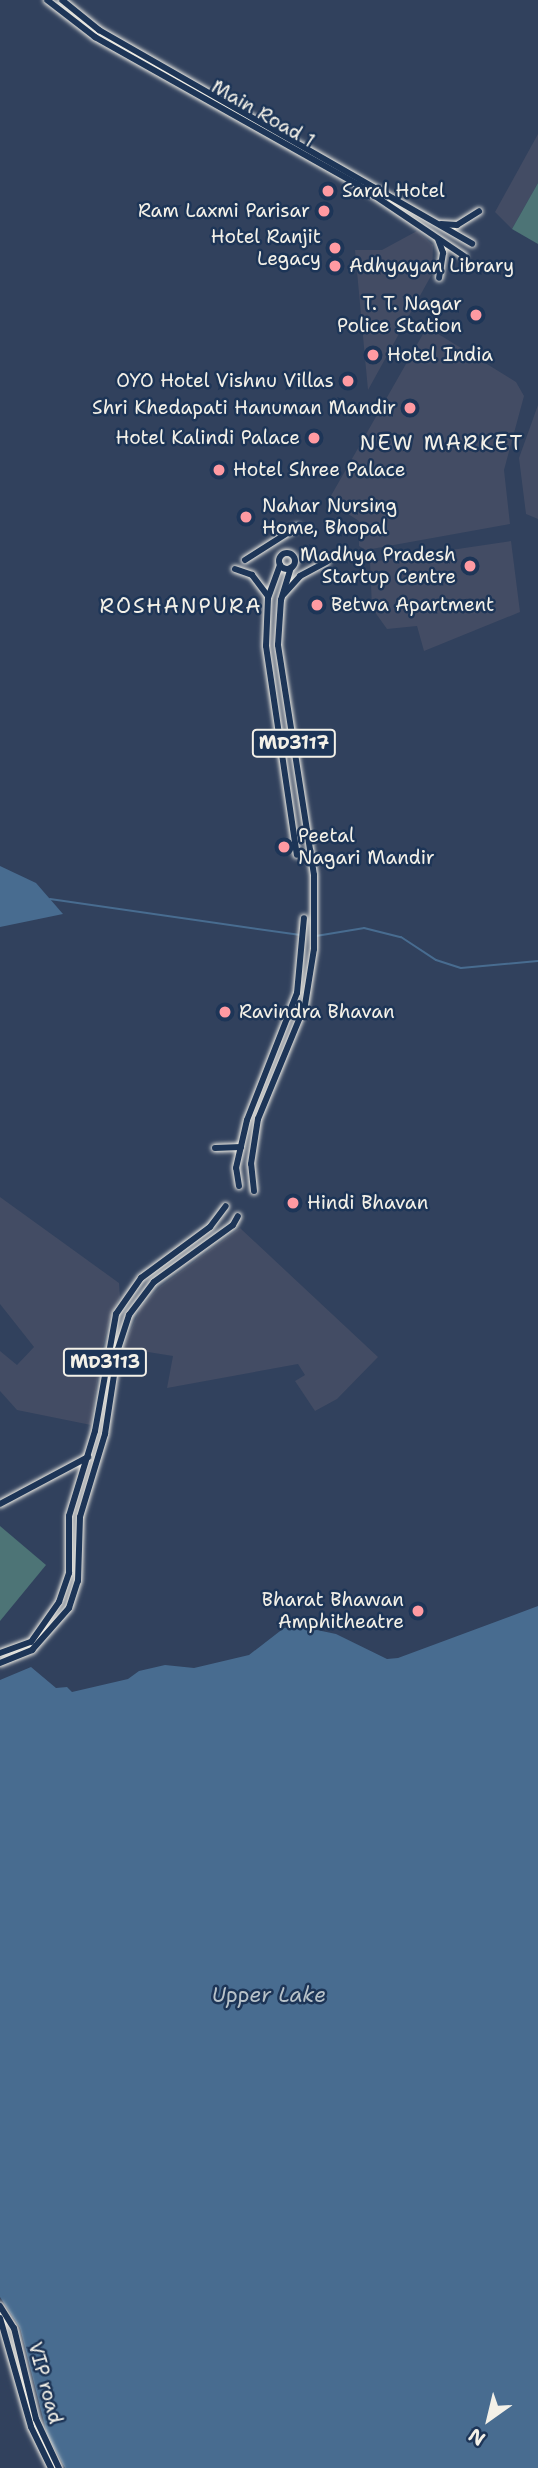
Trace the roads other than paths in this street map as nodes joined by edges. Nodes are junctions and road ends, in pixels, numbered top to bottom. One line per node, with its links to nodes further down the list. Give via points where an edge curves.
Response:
1 (47, 0): 5 (main road, Main Road 1, via 95,37 342,175)
2 (62, 0): 4 (main road, Main Road 1, via 99,30)
3 (479, 211): 4 (main road, via 457,225)
4 (439, 223): 6 (main road, Main Road 1)
5 (435, 234): 7 (main road, Main Road 1); 8 (main road, via 443,253)
6 (472, 244)
7 (464, 256)
8 (439, 278)
9 (297, 527): 10 (main road)
10 (245, 560)
11 (326, 562): 16 (main road, via 300,576)
12 (281, 565): 13 (main road); 13 (main road, via 281,556 289,554 295,561); 15 (main road, MD3117)
13 (290, 568): 16 (main road, MD3117)
14 (235, 569): 15 (main road, via 252,575)
15 (268, 598): 17 (main road, MD3117, via 266,646)
16 (281, 600): 22 (main road, MD3117, via 278,645 312,860 314,949 304,1005 258,1119 251,1164)
17 (297, 855)
18 (304, 918): 19 (main road, via 297,993 256,1092)
19 (240, 1147): 20 (main road); 21 (main road)
20 (215, 1148)
21 (239, 1186)
22 (254, 1191)
23 (226, 1206): 25 (main road, MD3113, via 216,1222 149,1271 123,1302 110,1332)
24 (238, 1216): 28 (main road, MD3113, via 233,1225 154,1282 129,1315 104,1434 80,1517 78,1581 69,1608 32,1650)
25 (84, 1458): 26 (main road); 27 (main road, MD3113, via 69,1516 69,1573 59,1602 31,1642)
26 (0, 1504)
27 (0, 1653)
28 (0, 1663)
29 (0, 2306): 32 (main road, VIP road, via 14,2328 36,2419)
30 (0, 2318): 31 (main road, VIP road, via 31,2427)
31 (51, 2468)
32 (59, 2468)

